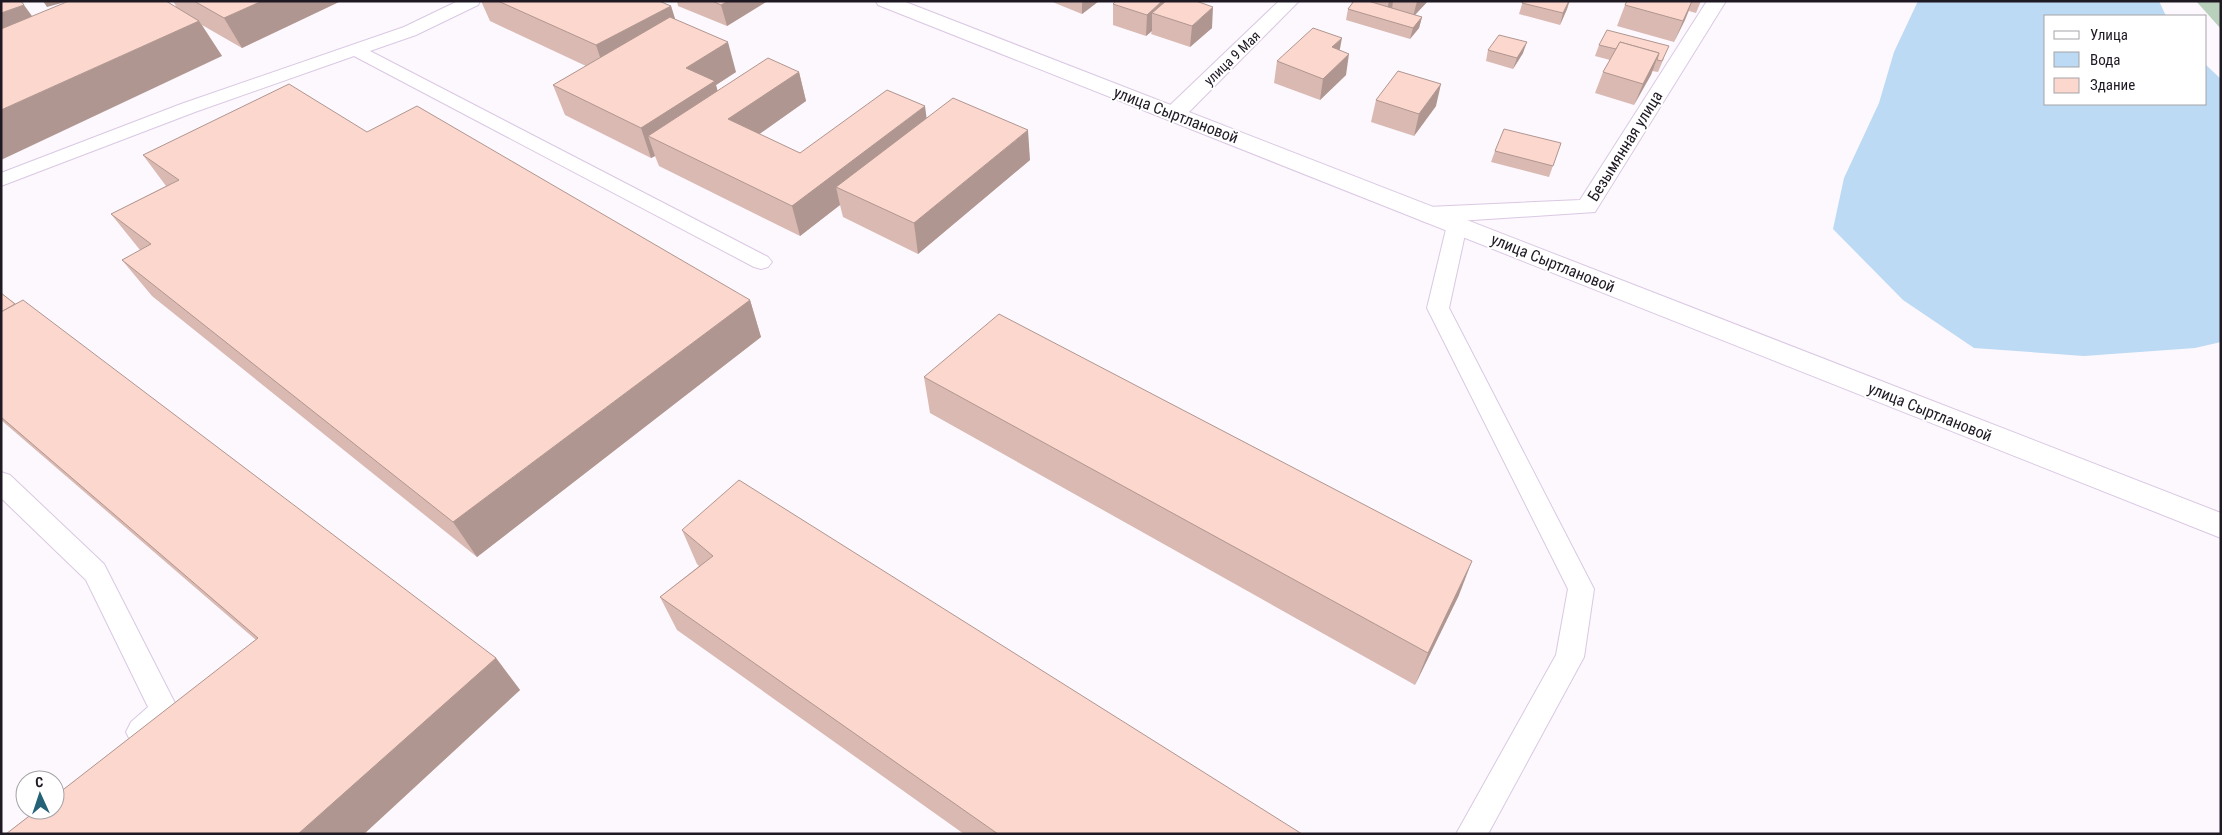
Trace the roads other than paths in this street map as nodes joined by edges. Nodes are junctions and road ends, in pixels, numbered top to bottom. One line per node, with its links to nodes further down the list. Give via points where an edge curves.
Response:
1 (472, 1): 5 (lane, via 410,31)
2 (884, 1): 6 (street, улица Сыртлановой)
3 (1290, 1): 6 (street, улица 9 Мая)
4 (1717, 1): 8 (street, Безымянная улица, via 1587,207)
5 (355, 50): 7 (lane, via 188,108); 10 (lane)
6 (1174, 114): 8 (street, улица Сыртлановой)
7 (1, 180)
8 (1428, 215): 9 (street, улица Сыртлановой)
9 (1457, 226): 12 (street, улица Сыртлановой); 14 (lane, via 1438,308 1581,589 1570,656)
10 (761, 262)
11 (1, 482): 13 (lane, via 94,572 165,712)
12 (2221, 526)
13 (121, 750)
14 (1471, 834)

